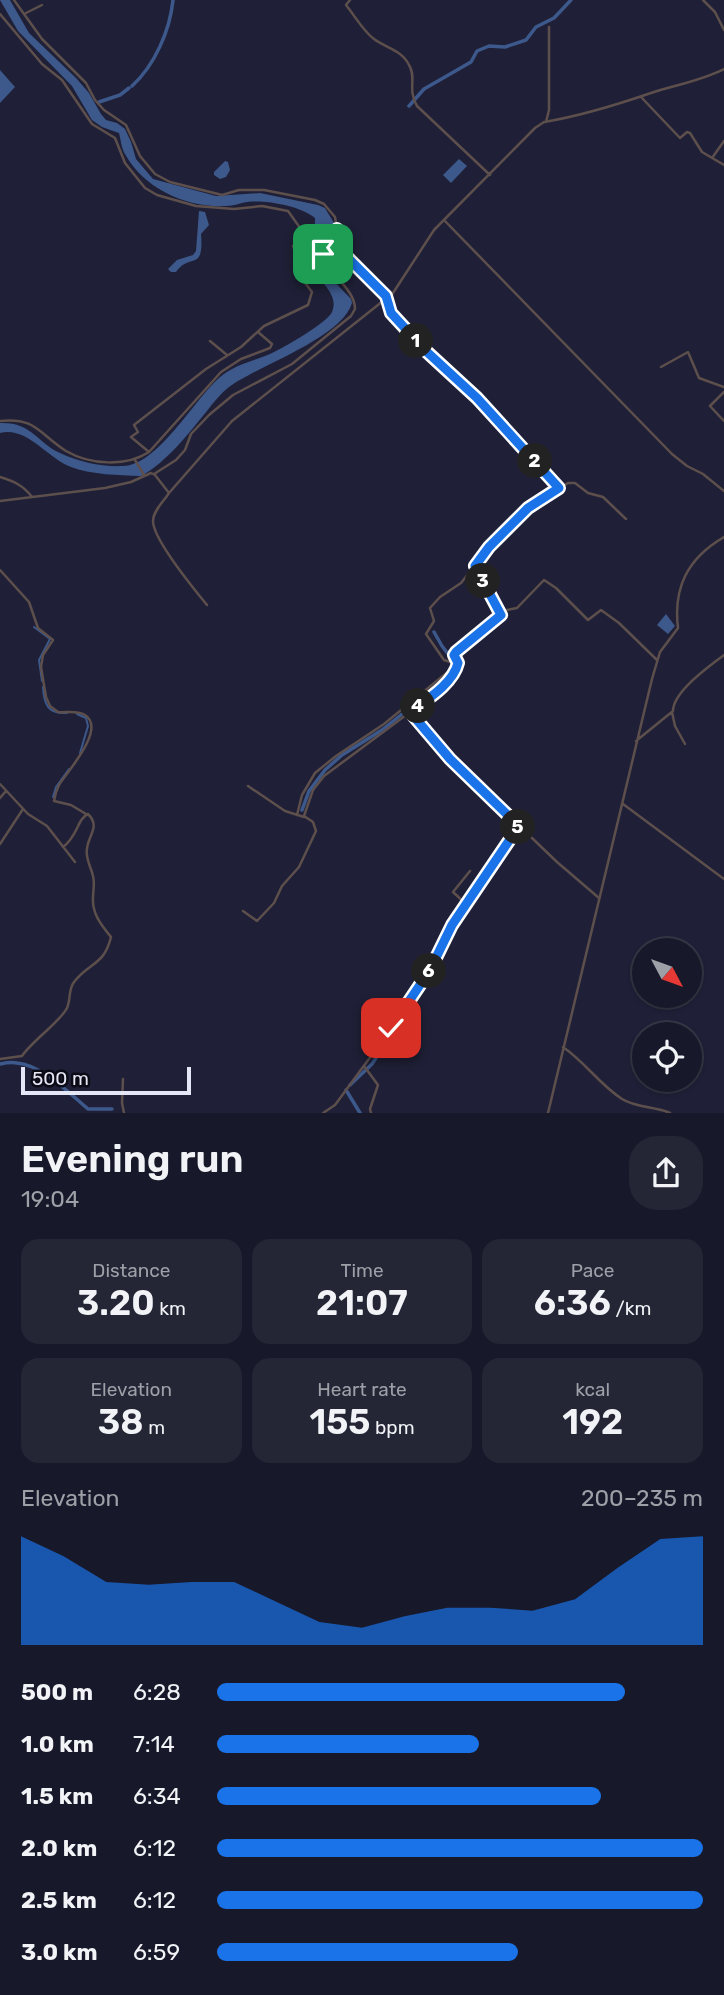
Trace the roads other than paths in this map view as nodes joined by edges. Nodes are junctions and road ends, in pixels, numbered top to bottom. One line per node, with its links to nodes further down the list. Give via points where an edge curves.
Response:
1 (15, 0): 5 (street)
2 (350, 0): 15 (street, via 346,5 368,34 409,62 410,95 417,106)
3 (703, 0): 8 (street)
4 (42, 5): 5 (street, via 26,13)
5 (23, 10): 17 (street, via 104,110 126,125 140,156 155,174 222,195 254,189 315,200 332,212)
6 (0, 13): 19 (street, via 42,64 62,80 92,124 115,138 125,163 145,188 196,206 233,209 262,205 288,211 303,232 293,246 295,267 312,298 305,307 271,321)
7 (548, 27): 11 (street)
8 (724, 30)
9 (724, 69): 10 (street)
10 (642, 97): 11 (street); 13 (street, via 680,138 690,133 702,152)
11 (546, 122): 15 (street)
12 (724, 141): 13 (street)
13 (712, 158): 14 (street)
14 (724, 165)
15 (490, 175): 16 (street)
16 (443, 220): 18 (street); 32 (street, via 672,454)
17 (337, 229): 18 (street, via 347,257); 28 (street, via 326,242 323,257 352,296 355,309 351,316 292,364 233,395 191,435 176,460)
18 (387, 299): 31 (street, via 391,313 408,333 477,398); 33 (street, via 232,421)
19 (258, 332): 21 (street); 26 (street, via 271,341 270,348 221,372)
20 (210, 341): 21 (street)
21 (227, 355): 26 (street, via 134,425 138,432 131,437)
22 (661, 367): 23 (street, via 688,352 699,378)
23 (724, 389): 25 (street, via 710,406)
24 (0, 421): 27 (street, via 29,423 74,456 116,463)
25 (724, 421)
26 (149, 452): 27 (street)
27 (135, 460): 30 (street)
28 (153, 474): 30 (street); 33 (street)
29 (0, 477): 34 (street, via 23,487)
30 (145, 477): 34 (street, via 105,488)
31 (559, 488): 36 (street, via 575,483 603,497); 38 (street, via 528,508)
32 (724, 491)
33 (169, 493): 40 (street, via 153,524)
34 (32, 497): 35 (street)
35 (0, 501)
36 (626, 519)
37 (724, 537): 43 (street, via 686,571 675,608 678,628)
38 (475, 566): 41 (street); 44 (street, via 430,608 434,621 426,634 453,666)
39 (0, 570): 55 (street, via 29,602 38,628 53,640 41,664 47,702 58,712 79,713 90,720 81,756 58,786 54,801)
40 (206, 605)
41 (501, 615): 43 (street, via 517,608 548,581 587,620 601,610); 45 (street, via 456,652 457,669)
42 (724, 655): 46 (street, via 689,685)
43 (657, 660): 47 (street)
44 (405, 707): 45 (street); 56 (street, via 316,773 302,795)
45 (410, 712): 57 (street, via 324,776 313,790); 58 (street, via 450,759)
46 (672, 712): 47 (street); 48 (street)
47 (636, 741): 53 (street)
48 (685, 744)
49 (0, 784): 51 (street)
50 (248, 786): 56 (street)
51 (6, 791): 52 (street); 54 (street)
52 (0, 798)
53 (622, 803): 65 (street); 66 (street)
54 (23, 809): 60 (street); 62 (street, via 47,826)
55 (86, 814): 62 (street); 70 (street, via 95,824 86,852 94,911 111,937 108,952 77,978 67,1009 22,1056)
56 (297, 815): 57 (street)
57 (304, 817): 68 (street, via 313,822 316,831 299,867 257,921)
58 (519, 826): 66 (street); 67 (street)
59 (0, 834): 60 (street)
60 (4, 838): 61 (street)
61 (0, 844)
62 (63, 847): 63 (street)
63 (75, 862)
64 (470, 871): 67 (street, via 453,892)
65 (724, 879)
66 (600, 900): 69 (street)
67 (466, 904): 71 (street, via 405,1010)
68 (243, 911)
69 (563, 1047): 76 (street); 77 (street, via 621,1099)
70 (0, 1059)
71 (363, 1066): 74 (street, via 335,1105); 75 (street, via 377,1085)
72 (123, 1079): 73 (street)
73 (124, 1113)
74 (323, 1113)
75 (371, 1113)
76 (548, 1113)
77 (670, 1113)

